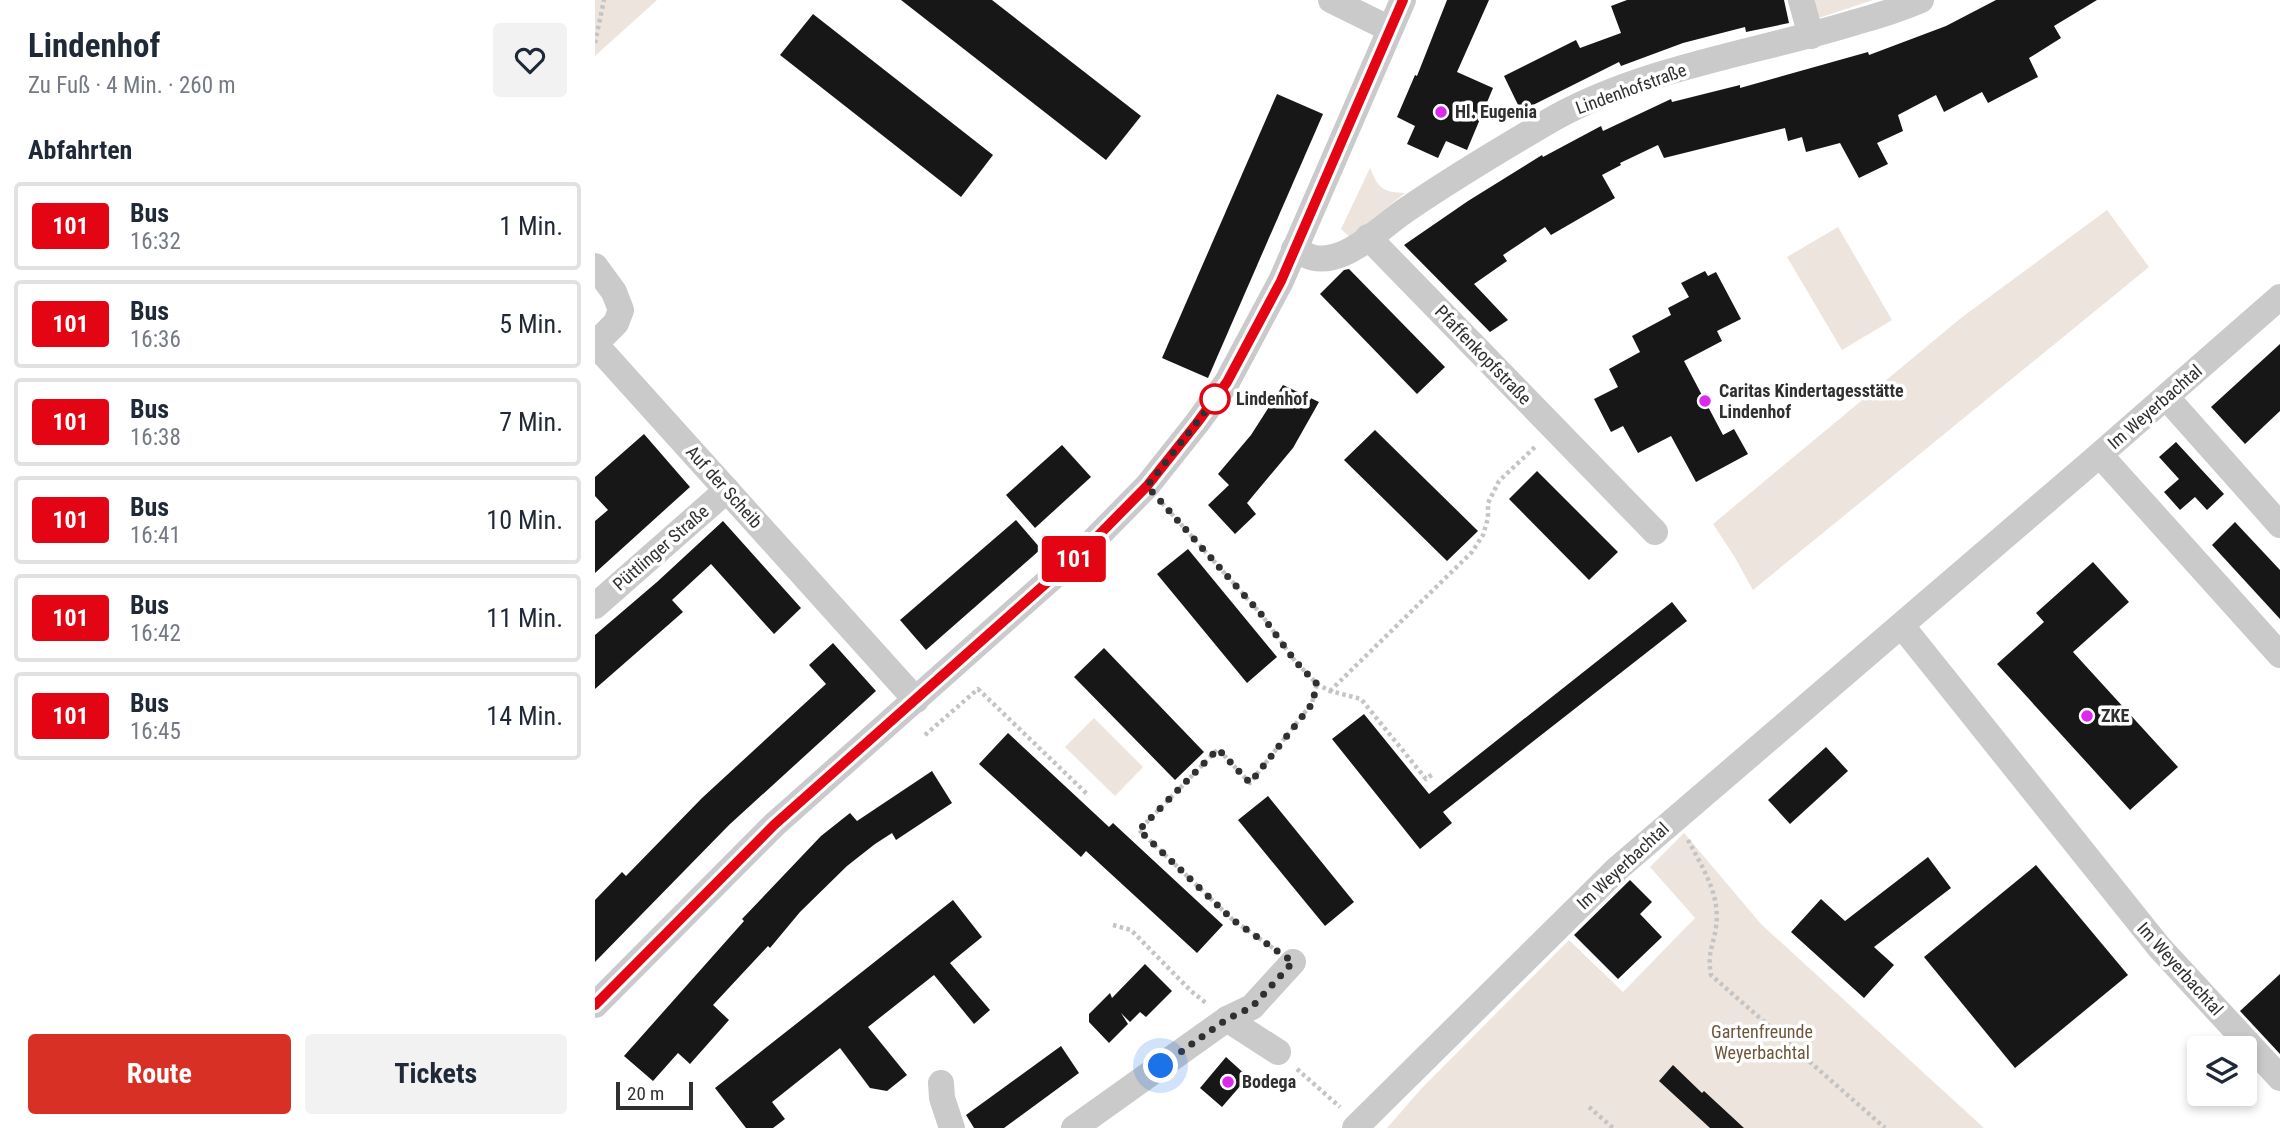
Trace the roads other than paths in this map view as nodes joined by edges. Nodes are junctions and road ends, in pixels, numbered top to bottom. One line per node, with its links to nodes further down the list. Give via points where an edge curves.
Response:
1 (1331, 0): 5 (street)
2 (1403, 0): 5 (street)
3 (1801, 0): 6 (street)
4 (1921, 0): 6 (street, Lindenhofstraße)
5 (1390, 29): 8 (street)
6 (1811, 36): 7 (street, Lindenhofstraße, via 1677,70 1599,98 1523,136)
7 (1368, 237): 8 (street, via 1335,257 1313,259); 16 (street, Pfaffenkopfstraße)
8 (1294, 249): 20 (street, via 1227,382 1147,486 1088,546)
9 (595, 266): 11 (street, Auf der Scheib, via 621,310 616,323)
10 (2280, 297): 12 (street, Im Weyerbachtal)
11 (595, 344): 14 (street, Auf der Scheib)
12 (2167, 398): 13 (street, Im Weyerbachtal); 15 (street)
13 (2100, 455): 18 (street, Im Weyerbachtal); 19 (street)
14 (727, 491): 17 (street, Püttlinger Straße); 20 (street, Auf der Scheib)
15 (2280, 524)
16 (1655, 532)
17 (595, 606)
18 (1902, 626): 25 (street, Im Weyerbachtal, via 2159,947); 27 (street, Im Weyerbachtal, via 1617,869)
19 (2280, 654)
20 (916, 700): 22 (street, via 774,825)
21 (1293, 962): 23 (street, via 1252,1007)
22 (595, 1005)
23 (1227, 1019): 24 (street); 29 (street)
24 (1278, 1052)
25 (2280, 1077)
26 (940, 1083): 28 (street)
27 (1356, 1123)
28 (952, 1128)
29 (1074, 1128)

